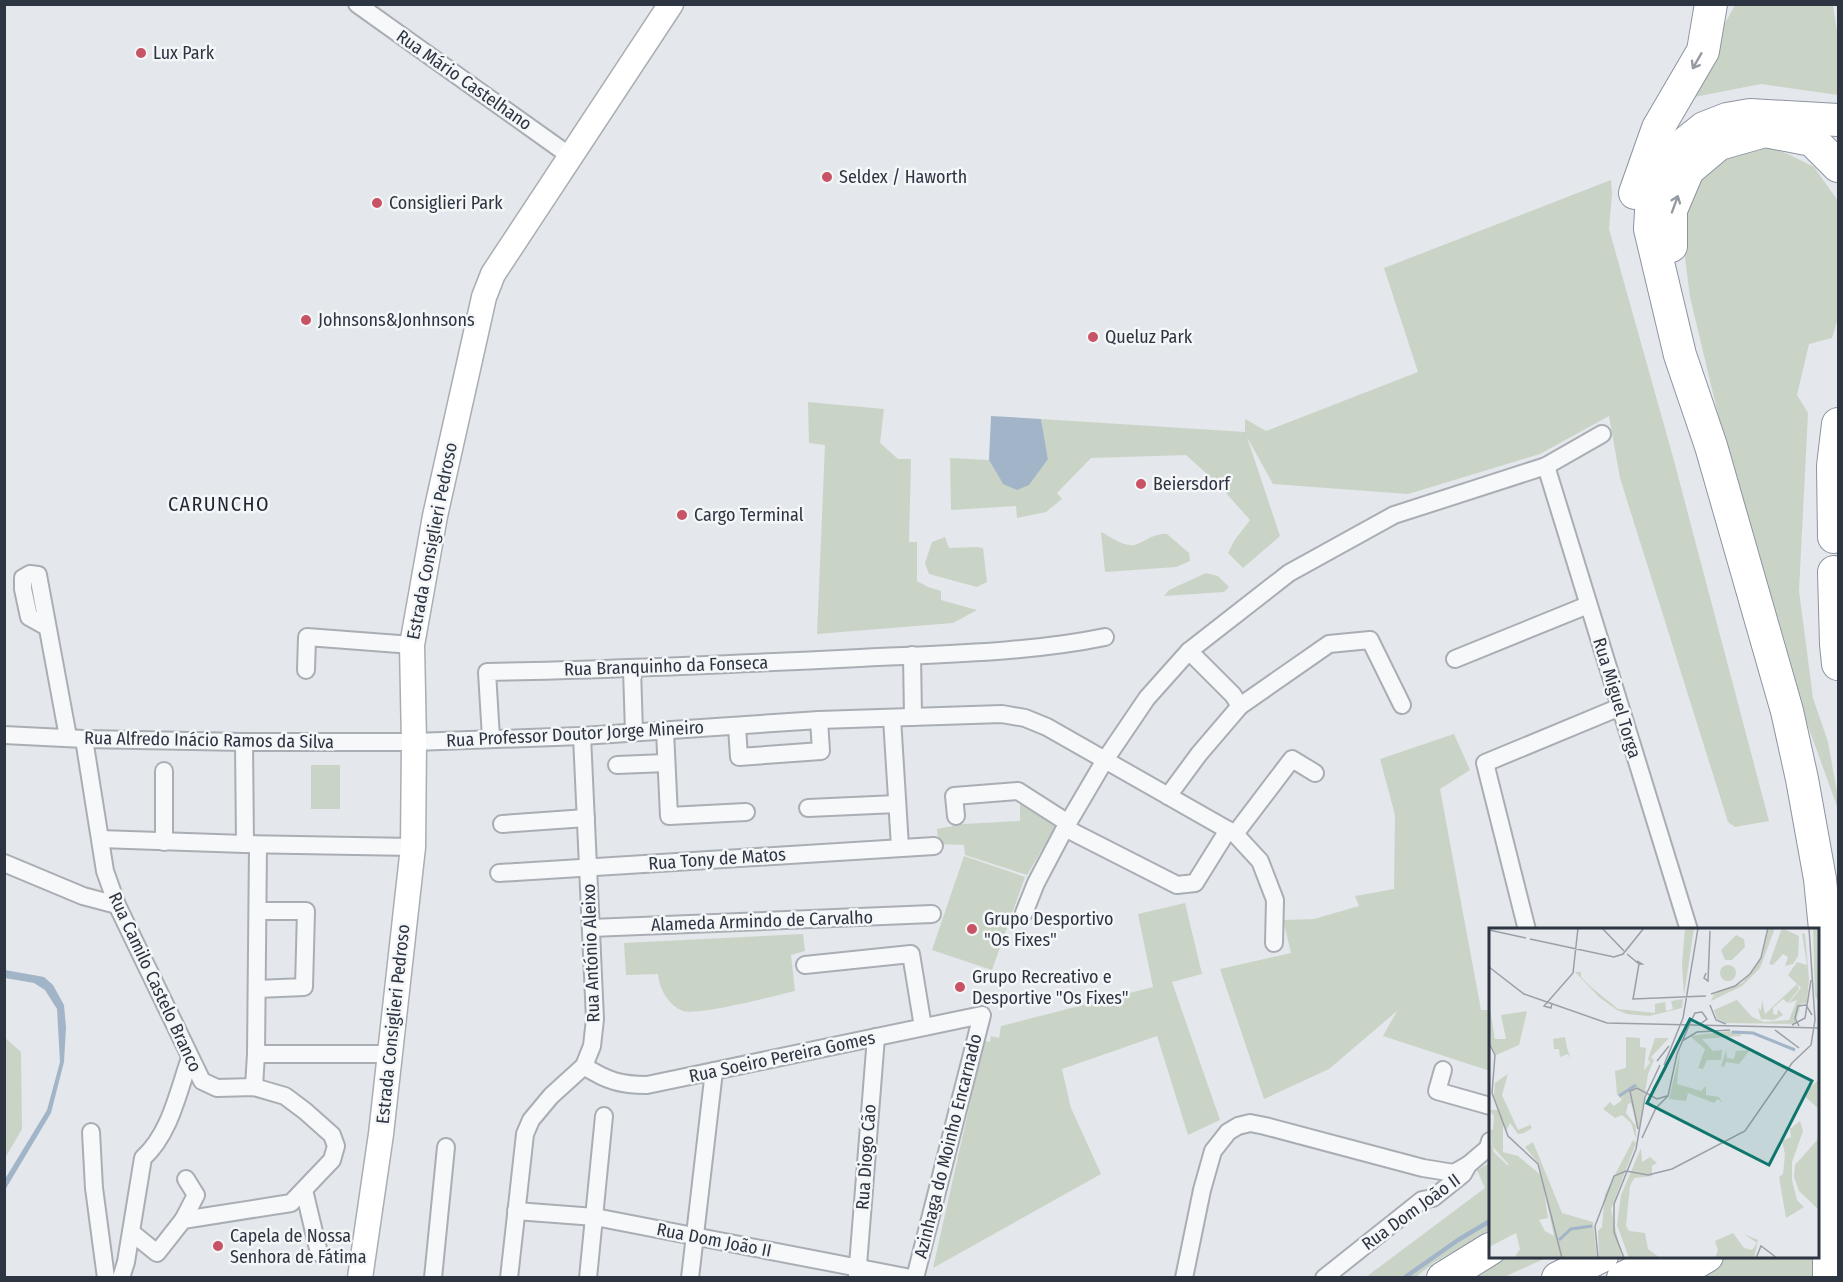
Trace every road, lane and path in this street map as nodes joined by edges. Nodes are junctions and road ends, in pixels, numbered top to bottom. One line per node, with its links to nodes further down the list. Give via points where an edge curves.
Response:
1 (357, 4): 6 (street, Rua Mário Castelhano)
2 (671, 4): 6 (main road, Estrada Consiglieri Pedroso)
3 (1711, 4): 7 (highway, one-way to 7, via 1703,51 1658,128)
4 (1839, 106): 7 (highway, via 1751,101 1722,104 1695,115)
5 (1839, 120): 11 (highway, via 1750,115 1704,128 1675,151 1652,194 1650,229 1680,355)
6 (570, 156): 18 (main road, Estrada Consiglieri Pedroso, via 493,274 484,297 435,516)
7 (1645, 160): 72 (highway, via 1631,216 1638,266 1786,784 1804,882)
8 (1839, 166): 11 (highway, one-way to 8, via 1695,350 1671,255 1671,210 1689,170 1719,144 1765,131 1812,140)
9 (1839, 424): 13 (highway, via 1833,466)
10 (1602, 434): 12 (street)
11 (1711, 446): 28 (highway)
12 (1546, 466): 15 (street, Rua Miguel Torga); 19 (street, via 1394,515 1289,573)
13 (1834, 537)
14 (1834, 572): 22 (highway)
15 (1588, 605): 21 (street); 27 (street, Rua Miguel Torga)
16 (47, 627): 37 (street, Rua Camilo Castelo Branco)
17 (1105, 636): 20 (street, Rua Branquinho da Fonseca, via 1067,644)
18 (412, 645): 24 (street, via 308,637); 40 (main road, Estrada Consiglieri Pedroso)
19 (1189, 651): 26 (street, via 1233,694); 41 (street, via 1147,698)
20 (912, 655): 23 (street, Rua Branquinho da Fonseca); 29 (street)
21 (1455, 659)
22 (1839, 664)
23 (632, 669): 34 (street); 38 (street, Rua Branquinho da Fonseca, via 487,672)
24 (306, 670)
25 (1402, 705): 26 (street, via 1370,640 1329,644)
26 (1240, 706): 46 (street)
27 (1620, 707): 70 (street, via 1485,763); 71 (street, Rua Miguel Torga)
28 (1787, 711): 68 (highway, via 1811,777 1832,855); 87 (highway, via 1820,879 1827,949)
29 (913, 717): 30 (street, Rua Professor Doutor Jorge Mineiro); 41 (street, Rua Professor Doutor Jorge Mineiro, via 1002,714 1025,718)
30 (892, 718): 31 (street, Rua Professor Doutor Jorge Mineiro); 47 (street)
31 (819, 720): 32 (street, Rua Professor Doutor Jorge Mineiro); 32 (street, via 821,751 739,757)
32 (736, 727): 33 (street, Rua Professor Doutor Jorge Mineiro)
33 (664, 731): 34 (street, Rua Professor Doutor Jorge Mineiro); 42 (street)
34 (634, 732): 36 (street, Rua Professor Doutor Jorge Mineiro)
35 (4, 735): 37 (street, Rua Alfredo Inácio Ramos da Silva)
36 (582, 736): 38 (street, Rua Professor Doutor Jorge Mineiro); 51 (street, Rua António Aleixo)
37 (76, 738): 39 (street, Rua Alfredo Inácio Ramos da Silva); 55 (street, Rua Camilo Castelo Branco)
38 (491, 738): 40 (street, Rua Professor Doutor Jorge Mineiro)
39 (244, 742): 40 (street, Rua Alfredo Inácio Ramos da Silva); 57 (street)
40 (414, 742): 59 (main road, Estrada Consiglieri Pedroso)
41 (1105, 760): 46 (street, Rua Professor Doutor Jorge Mineiro); 53 (street)
42 (666, 763): 43 (street); 49 (street, via 669,816)
43 (617, 765)
44 (164, 771): 56 (street)
45 (1315, 773): 54 (street, via 1292,759)
46 (1168, 796): 54 (street, Rua Professor Doutor Jorge Mineiro)
47 (897, 804): 48 (street); 60 (street)
48 (808, 808)
49 (746, 812)
50 (956, 816): 53 (street, via 954,796 1017,791)
51 (586, 818): 52 (street); 62 (street, Rua António Aleixo)
52 (502, 824)
53 (1066, 825): 54 (street, via 1178,885 1195,883); 66 (street)
54 (1231, 832): 73 (street, Rua Professor Doutor Jorge Mineiro, via 1260,861 1275,900)
55 (100, 839): 56 (street); 64 (street, Rua Camilo Castelo Branco, via 105,871)
56 (164, 842): 57 (street)
57 (251, 844): 59 (street); 65 (street)
58 (934, 846): 60 (street, Rua Tony de Matos)
59 (413, 847): 81 (main road, Estrada Consiglieri Pedroso)
60 (900, 847): 62 (street, Rua Tony de Matos)
61 (4, 863): 64 (street, via 83,896)
62 (588, 867): 63 (street, Rua Tony de Matos); 69 (street, Rua António Aleixo)
63 (499, 873)
64 (117, 905): 82 (street, Rua Camilo Castelo Branco)
65 (258, 911): 75 (street); 75 (street, via 306,910 304,987)
66 (1024, 913)
67 (932, 914): 69 (street, Alameda Armindo de Carvalho)
68 (1839, 922)
69 (591, 928): 83 (street, Rua António Aleixo, via 595,1019 592,1046)
70 (1526, 928)
71 (1688, 928)
72 (1807, 928)
73 (1274, 943)
74 (805, 964): 77 (street, via 911,954)
75 (257, 989): 80 (street)
76 (982, 1015): 77 (street, Rua Soeiro Pereira Gomes); 120 (street, Azinhaga do Moinho Encarnado)
77 (923, 1027): 79 (street, Rua Soeiro Pereira Gomes)
78 (1819, 1032): 87 (highway)
79 (876, 1037): 85 (street, Rua Soeiro Pereira Gomes); 112 (street, Rua Diogo Cão)
80 (256, 1054): 81 (street); 86 (street)
81 (389, 1054): 115 (main road, Estrada Consiglieri Pedroso)
82 (190, 1058): 86 (street, Rua Camilo Castelo Branco, via 202,1081 217,1088); 105 (street, via 166,1125 143,1158)
83 (584, 1066): 85 (street, Rua Soeiro Pereira Gomes, via 604,1079 628,1085 647,1085); 102 (street, via 531,1120 521,1158)
84 (1443, 1070): 88 (street, via 1437,1091)
85 (714, 1071): 106 (street)
86 (254, 1087): 100 (street, Rua Camilo Castelo Branco, via 285,1096 332,1135 336,1146 332,1160)
87 (1828, 1096): 97 (highway); 127 (highway, bridge)
88 (1489, 1105)
89 (604, 1116): 103 (street)
90 (92, 1132): 113 (street)
91 (1839, 1142): 94 (highway)
92 (1489, 1146): 95 (street, Rua Dom João II)
93 (446, 1147): 116 (street)
94 (1819, 1152)
95 (1468, 1165): 96 (street, via 1454,1173); 101 (street, Rua Dom João II, via 1463,1174 1440,1192)
96 (1423, 1168): 101 (street, via 1430,1188); 121 (street, via 1265,1126 1238,1126 1213,1151)
97 (1839, 1172): 99 (highway)
98 (186, 1179): 104 (street, via 196,1195)
99 (1819, 1182)
100 (304, 1190): 104 (street, via 291,1203); 108 (street)
101 (1422, 1200): 122 (street, Rua Dom João II)
102 (516, 1211): 103 (street, Rua Dom João II); 117 (street)
103 (595, 1217): 106 (street, Rua Dom João II); 118 (street)
104 (183, 1220): 105 (street, via 158,1253)
105 (131, 1232): 114 (street)
106 (694, 1236): 112 (street, Rua Dom João II); 119 (street)
107 (1489, 1250): 123 (highway)
108 (319, 1253)
109 (1600, 1258): 124 (highway)
110 (1665, 1258): 125 (highway)
111 (1697, 1264): 126 (highway)
112 (858, 1273): 120 (street, Rua Dom João II)
113 (106, 1278)
114 (121, 1278)
115 (360, 1278)
116 (433, 1278)
117 (509, 1278)
118 (588, 1278)
119 (690, 1278)
120 (913, 1278)
121 (1184, 1278)
122 (1324, 1278)
123 (1443, 1278)
124 (1558, 1278)
125 (1623, 1278)
126 (1669, 1278)
127 (1829, 1278)

